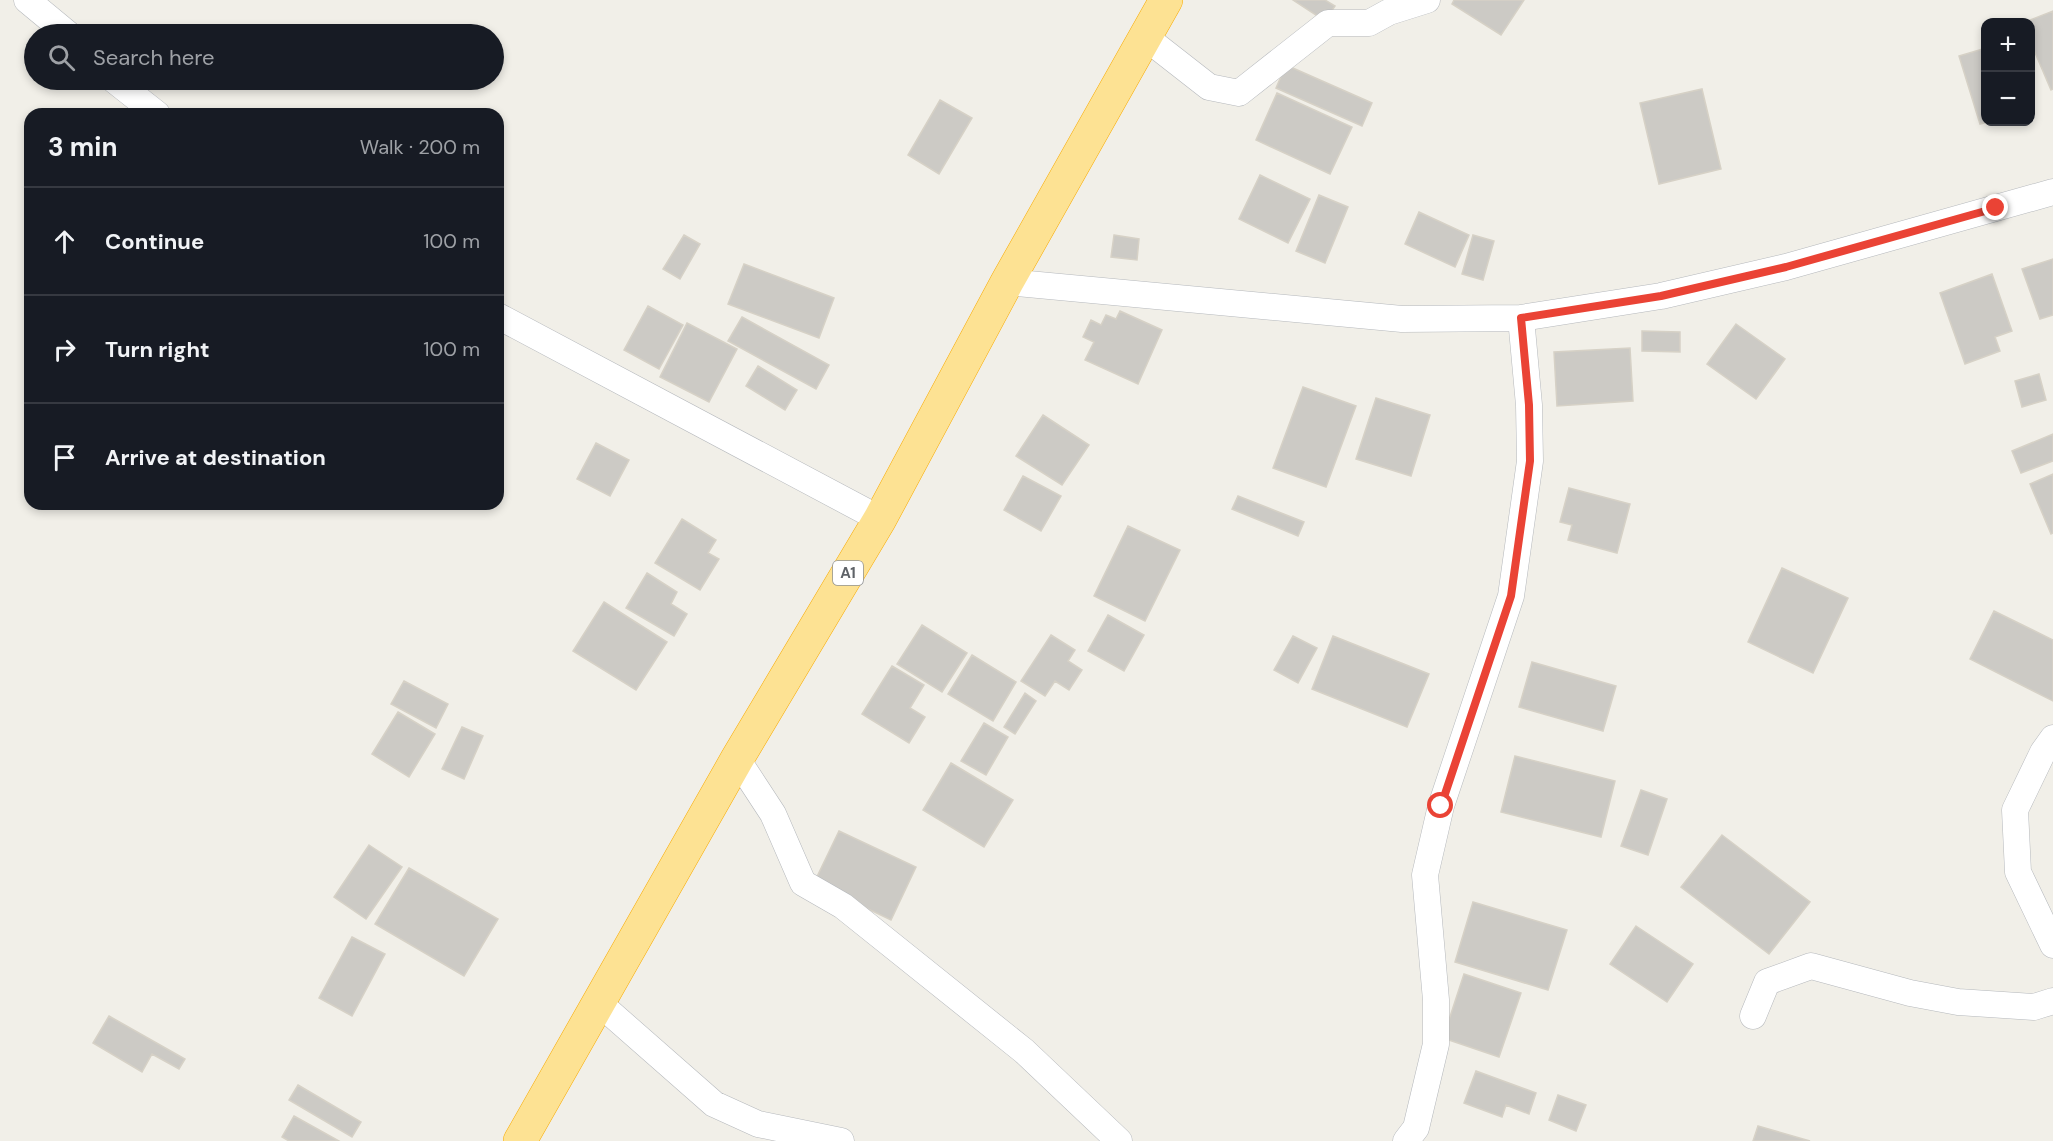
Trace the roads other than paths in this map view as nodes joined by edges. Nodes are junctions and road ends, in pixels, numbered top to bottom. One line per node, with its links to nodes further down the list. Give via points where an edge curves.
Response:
1 (27, 0): 4 (street)
2 (1166, 0): 5 (highway, A1)
3 (1427, 0): 5 (street, via 1369,23 1328,23 1239,93 1209,87)
4 (57, 24)
5 (1145, 37): 9 (highway, A1)
6 (127, 90): 7 (street)
7 (149, 108)
8 (2053, 192): 10 (street, via 1763,273 1661,296)
9 (1007, 282): 10 (street, via 1402,319); 12 (highway, A1)
10 (1521, 318): 22 (street, via 1530,461 1513,584 1441,806 1425,875 1436,1044 1416,1128)
11 (504, 319): 12 (street)
12 (880, 519): 14 (highway, A1)
13 (2053, 738): 15 (street, via 2014,810 2018,872)
14 (737, 759): 17 (highway, A1); 21 (street, via 773,814 802,883 843,906 1006,1036)
15 (2053, 945)
16 (2053, 1000): 18 (street, via 2034,1007 1958,1002 1811,966 1767,982)
17 (599, 1003): 19 (highway, A1); 20 (street, via 714,1104 758,1124)
18 (1753, 1016)
19 (520, 1141)
20 (841, 1141)
21 (1119, 1141)
22 (1406, 1141)

